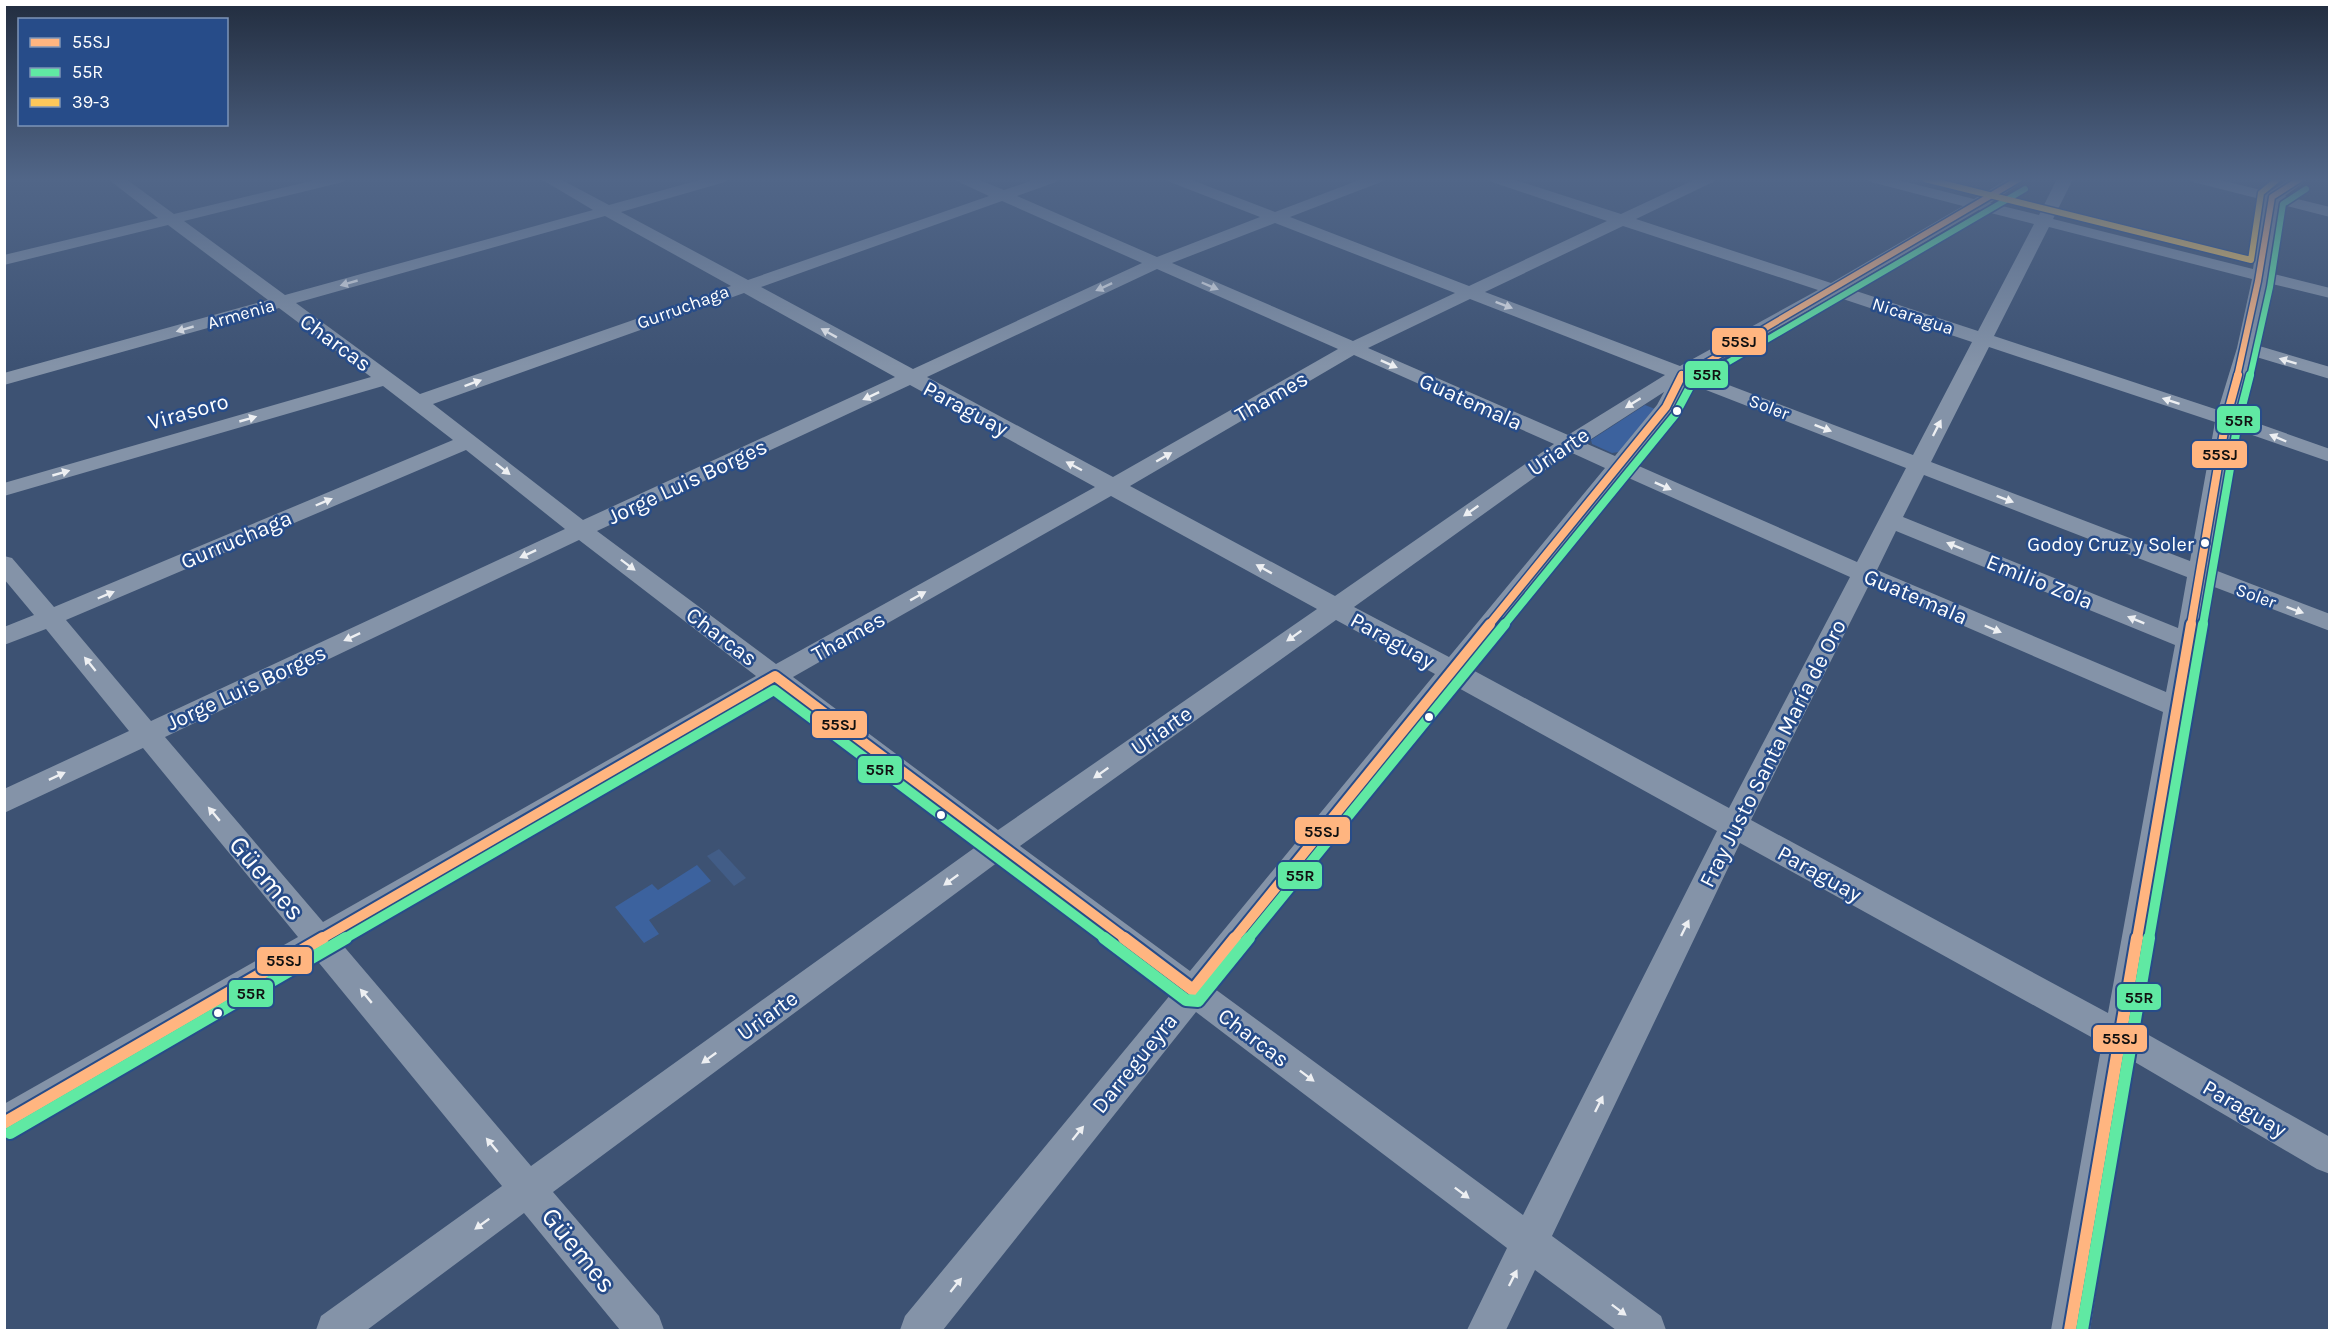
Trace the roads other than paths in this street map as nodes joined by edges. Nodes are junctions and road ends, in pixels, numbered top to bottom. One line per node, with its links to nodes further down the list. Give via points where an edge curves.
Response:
1 (80, 241): 15 (street)
2 (200, 241): 22 (street, Charcas)
3 (498, 241): 22 (street, Armenia, one-way to 22)
4 (664, 241): 18 (street, Paraguay)
5 (870, 241): 18 (street, Gurruchaga)
6 (1107, 241): 16 (street, Guatemala)
7 (1212, 241): 16 (street, Jorge Luis Borges)
8 (1338, 241): 20 (street, Soler)
9 (1577, 241): 20 (street, Thames)
10 (1687, 241): 19 (street, Nicaragua)
11 (1914, 241): 19 (street, Uriarte)
12 (2031, 241): 23 (street, Fray Justo Santa María de Oro)
13 (2127, 241): 17 (street)
14 (2266, 241): 17 (street)
15 (4, 260)
16 (1156, 263): 24 (street, Guatemala, one-way to 24); 28 (street, Jorge Luis Borges, one-way to 28)
17 (2261, 275): 21 (street); 25 (street)
18 (743, 286): 28 (street, Paraguay, one-way to 18); 31 (street, Gurruchaga, one-way to 18)
19 (1833, 289): 23 (street, Nicaragua); 27 (street, Uriarte)
20 (1470, 292): 24 (street, Thames); 27 (street, Soler, one-way to 27)
21 (2330, 293)
22 (282, 303): 29 (street, Charcas); 30 (street, Armenia, one-way to 30)
23 (1982, 339): 32 (street, Nicaragua, one-way to 23); 36 (street, Fray Justo Santa María de Oro, one-way to 23)
24 (1353, 348): 34 (street, Guatemala, one-way to 34); 38 (street, Thames, one-way to 24)
25 (2246, 348): 26 (street, one-way to 25); 32 (street)
26 (2330, 373)
27 (1683, 374): 34 (street, Uriarte, one-way to 34); 36 (street, Soler, one-way to 36); 37 (street, Darregueyra, via 1666,407)
28 (910, 378): 38 (street, Paraguay, one-way to 28); 41 (street, Jorge Luis Borges, one-way to 41)
29 (385, 379): 31 (street, Charcas); 39 (street, Virasoro, one-way to 29)
30 (4, 380)
31 (418, 402): 33 (street, Charcas)
32 (2226, 419): 35 (street, Nicaragua, one-way to 32); 44 (street)
33 (468, 441): 41 (street, Charcas, one-way to 41); 46 (street, Gurruchaga, one-way to 33)
34 (1568, 444): 37 (street, Guatemala); 45 (street, Uriarte, one-way to 45)
35 (2330, 456)
36 (1918, 465): 40 (street, Fray Justo Santa María de Oro); 44 (street, Soler, one-way to 44)
37 (1617, 466): 43 (street, Guatemala, one-way to 43); 50 (street, Darregueyra)
38 (1113, 486): 45 (street, Paraguay, one-way to 38); 51 (street, Thames, one-way to 38)
39 (4, 490)
40 (1890, 520): 43 (street, Fray Justo Santa María de Oro); 49 (street, Emilio Zola, one-way to 40)
41 (581, 530): 51 (street, Charcas, one-way to 51); 53 (street, Jorge Luis Borges, one-way to 53)
42 (4, 563): 46 (street, Güemes)
43 (1862, 573): 52 (street, Guatemala, one-way to 52); 55 (street, Fray Justo Santa María de Oro)
44 (2201, 575): 47 (street, Soler, one-way to 47); 49 (street)
45 (1333, 608): 50 (street, Paraguay); 56 (street, Uriarte, one-way to 56)
46 (52, 617): 48 (street, Gurruchaga); 53 (street, Güemes, one-way to 46)
47 (2330, 623)
48 (4, 637)
49 (2190, 642): 52 (street)
50 (1451, 672): 55 (street, Paraguay); 58 (street, Darregueyra)
51 (775, 676): 56 (street, Charcas); 57 (street, Thames)
52 (2177, 707): 59 (street)
53 (147, 734): 54 (street, Jorge Luis Borges, one-way to 53); 57 (street, Güemes, one-way to 53)
54 (4, 802)
55 (1734, 826): 59 (street, Paraguay); 63 (street, Fray Justo Santa María de Oro, one-way to 55)
56 (998, 846): 58 (street, Charcas); 62 (street, Uriarte, one-way to 62)
57 (320, 942): 60 (street, Thames); 62 (street, Güemes, one-way to 57)
58 (1193, 990): 63 (street, Charcas, one-way to 63); 66 (street, Darregueyra, one-way to 58)
59 (2122, 1037): 61 (street, Paraguay); 69 (street)
60 (4, 1123)
61 (2330, 1157)
62 (530, 1190): 64 (street, Uriarte, one-way to 64); 65 (street, Güemes)
63 (1530, 1244): 67 (street, Fray Justo Santa María de Oro, one-way to 63); 68 (street, Charcas, one-way to 68)
64 (334, 1330)
65 (645, 1330)
66 (919, 1330)
67 (1486, 1330)
68 (1647, 1330)
69 (2070, 1330)

